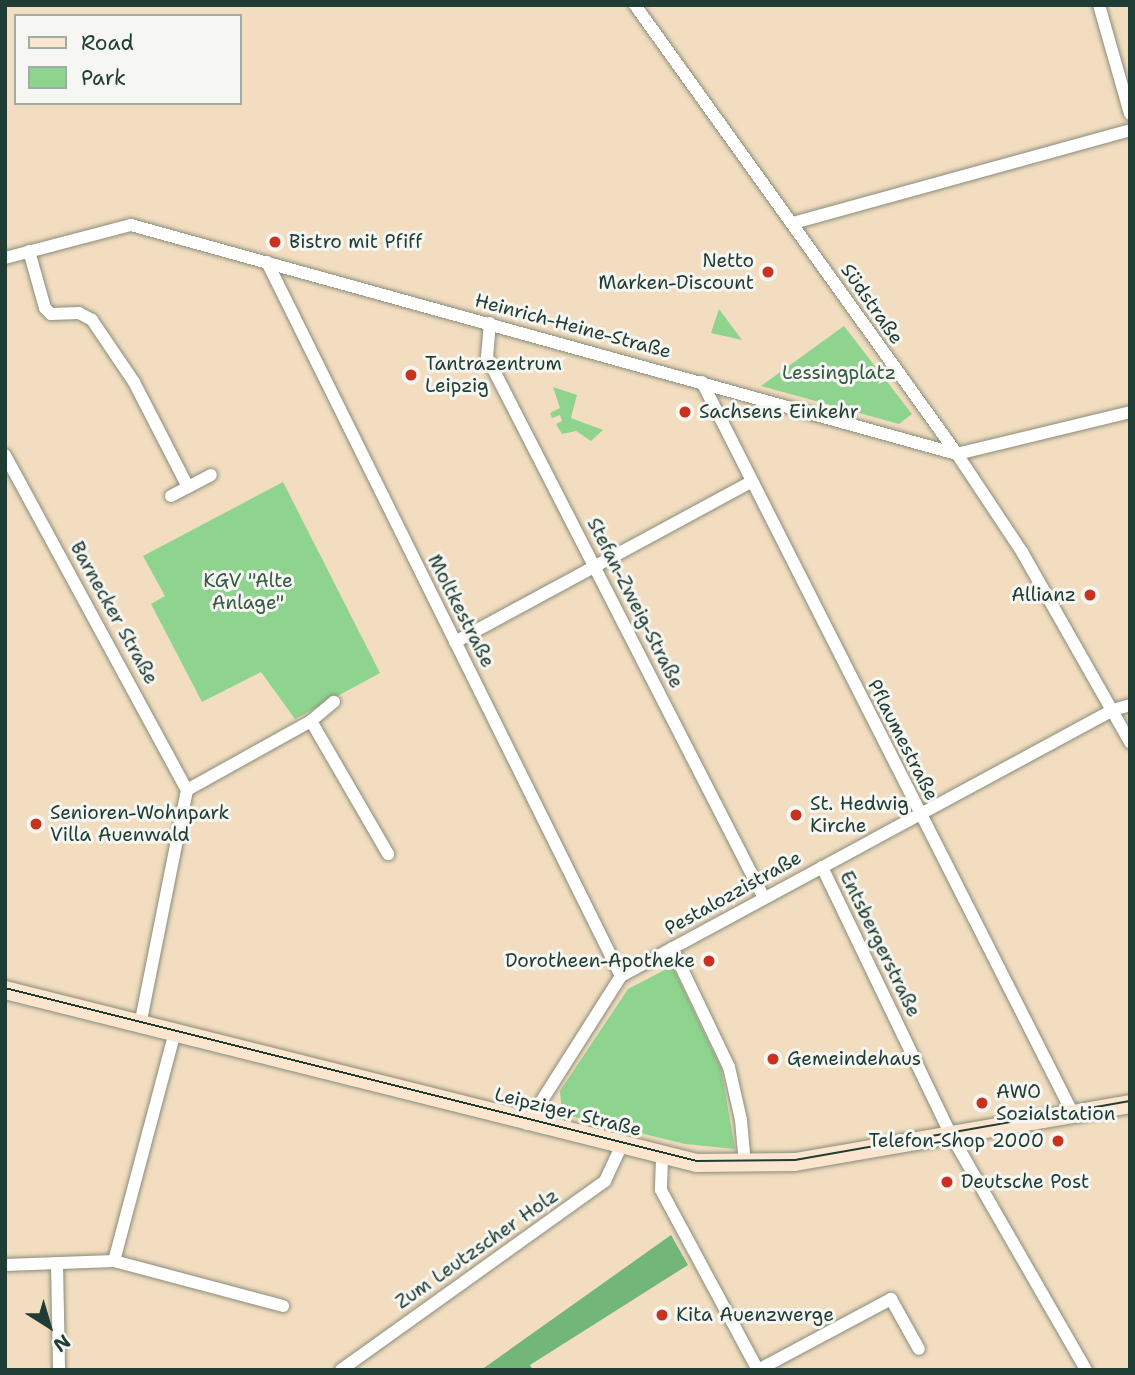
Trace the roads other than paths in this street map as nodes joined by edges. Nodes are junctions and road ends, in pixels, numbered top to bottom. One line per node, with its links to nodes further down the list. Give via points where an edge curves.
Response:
1 (635, 5): 5 (street, Südstraße)
2 (1099, 5): 3 (street)
3 (1130, 114)
4 (1130, 130): 5 (street)
5 (793, 223): 12 (street, Südstraße)
6 (29, 251): 7 (street, Heinrich-Heine-Straße); 8 (street, Heinrich-Heine-Straße, via 131,225); 16 (street, via 45,308 51,314 79,313 92,320 134,382)
7 (5, 258)
8 (267, 262): 9 (street, Heinrich-Heine-Straße); 19 (street, Moltkestraße)
9 (490, 323): 10 (street, Heinrich-Heine-Straße); 18 (street, Stefan-Zweig-Straße, via 487,357)
10 (702, 382): 12 (street, Heinrich-Heine-Straße); 15 (street, Pflaumestraße)
11 (1130, 412): 12 (street, Heinrich-Heine-Straße)
12 (957, 454): 22 (street, Südstraße, via 1022,552)
13 (5, 456): 25 (street, Barnecker Straße)
14 (211, 475): 16 (street)
15 (749, 483): 18 (street); 26 (street, Pflaumestraße)
16 (188, 487): 17 (street)
17 (171, 496)
18 (595, 567): 19 (street); 29 (street, Stefan-Zweig-Straße)
19 (455, 642): 31 (street, Moltkestraße)
20 (334, 702): 23 (street)
21 (1130, 705): 22 (street, Pestalozzistraße)
22 (1113, 710): 24 (street, Südstraße); 26 (street, Pestalozzistraße)
23 (310, 721): 25 (street); 27 (street)
24 (1130, 743)
25 (187, 790): 33 (street)
26 (919, 814): 28 (street, Pestalozzistraße); 36 (street, Pflaumestraße)
27 (388, 854)
28 (822, 867): 29 (street, Pestalozzistraße); 38 (street, Entsbergerstraße)
29 (764, 898): 30 (street, Pestalozzistraße)
30 (672, 948): 31 (street, Pestalozzistraße); 41 (street, via 729,1067)
31 (621, 976): 37 (street, Pestalozzistraße)
32 (5, 990): 33 (street, Leipziger Straße)
33 (140, 1026): 34 (street, Leipziger Straße)
34 (174, 1035): 37 (street, Leipziger Straße); 42 (street)
35 (1130, 1104): 36 (street, Leipziger Straße)
36 (1073, 1114): 38 (street, Leipziger Straße)
37 (527, 1124): 39 (street, Leipziger Straße)
38 (951, 1135): 41 (street, Leipziger Straße, via 795,1163); 50 (street, Entsbergerstraße)
39 (621, 1147): 40 (street, Leipziger Straße); 48 (street, Zum Leutzscher Holz, via 605,1181)
40 (662, 1157): 41 (street, Leipziger Straße); 49 (street, via 661,1191)
41 (745, 1165)
42 (114, 1261): 43 (street); 45 (street)
43 (57, 1263): 44 (street); 47 (street)
44 (5, 1265)
45 (283, 1306)
46 (919, 1349): 49 (street, via 891,1299)
47 (59, 1370)
48 (341, 1370)
49 (758, 1370)
50 (1086, 1370)

